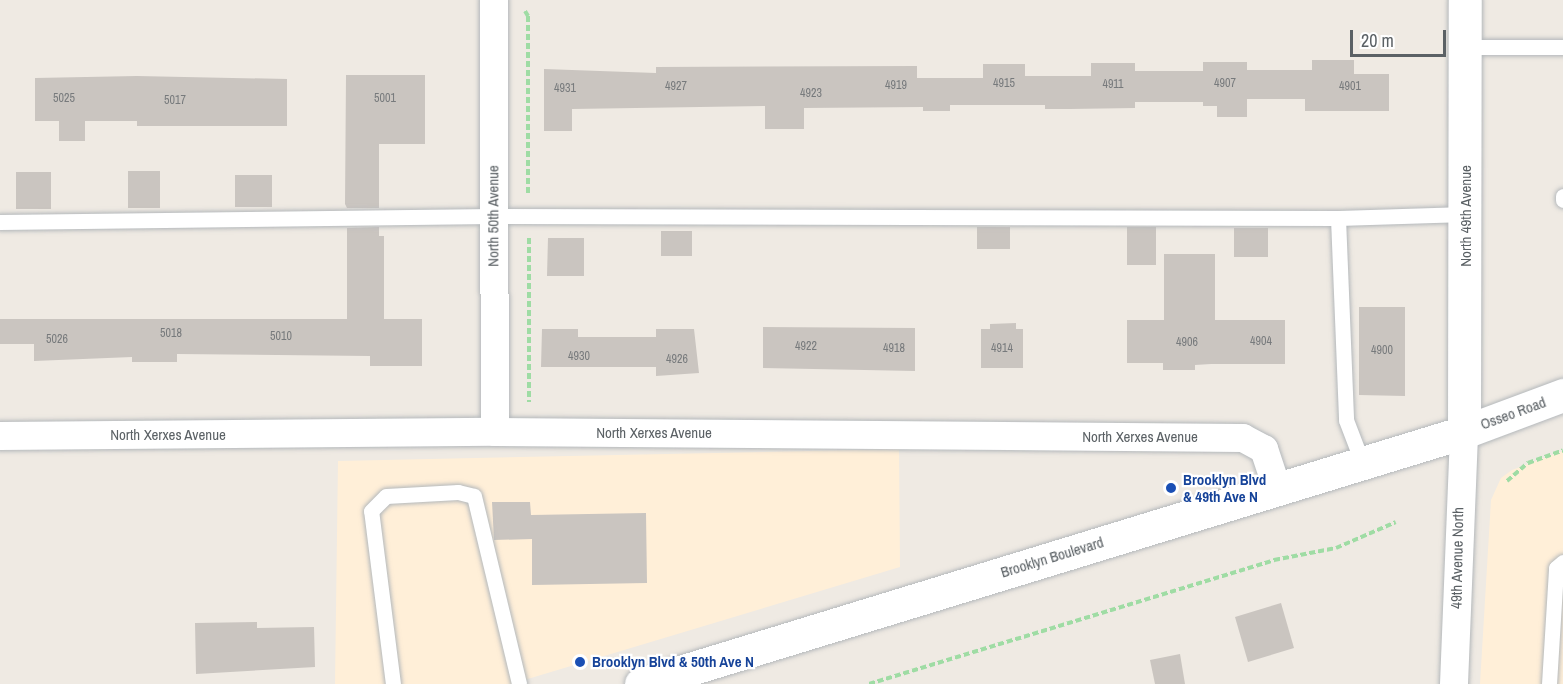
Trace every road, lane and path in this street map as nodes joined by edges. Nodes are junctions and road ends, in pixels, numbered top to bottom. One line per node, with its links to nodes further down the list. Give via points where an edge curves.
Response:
1 (494, 0): 6 (street, North 50th Avenue)
2 (1465, 0): 3 (main road, North 49th Avenue)
3 (1465, 47): 4 (lane); 5 (main road, North 49th Avenue)
4 (1563, 47)
5 (1466, 214): 7 (lane); 11 (main road, North 49th Avenue)
6 (493, 216): 7 (lane); 8 (lane); 10 (street, North 50th Avenue)
7 (1338, 218): 14 (lane, via 1346,420)
8 (0, 222)
9 (1563, 395): 11 (main road, Osseo Road)
10 (495, 432): 12 (street, North Xerxes Avenue); 16 (street, North Xerxes Avenue, via 1243,438 1264,449)
11 (1464, 432): 14 (main road, Brooklyn Boulevard); 23 (street, 49th Avenue North)
12 (0, 436)
13 (1563, 450): 15 (path, via 1528,463)
14 (1362, 462): 16 (main road, Brooklyn Boulevard)
15 (1507, 481)
16 (1277, 488): 21 (main road, Brooklyn Boulevard)
17 (1396, 522): 22 (path, via 1336,548 1263,563)
18 (1563, 562): 24 (lane, via 1556,568)
19 (393, 684): 20 (lane, via 371,512 386,496 458,492 474,496)
20 (519, 684)
21 (641, 684)
22 (869, 684)
23 (1455, 684)
24 (1549, 684)

